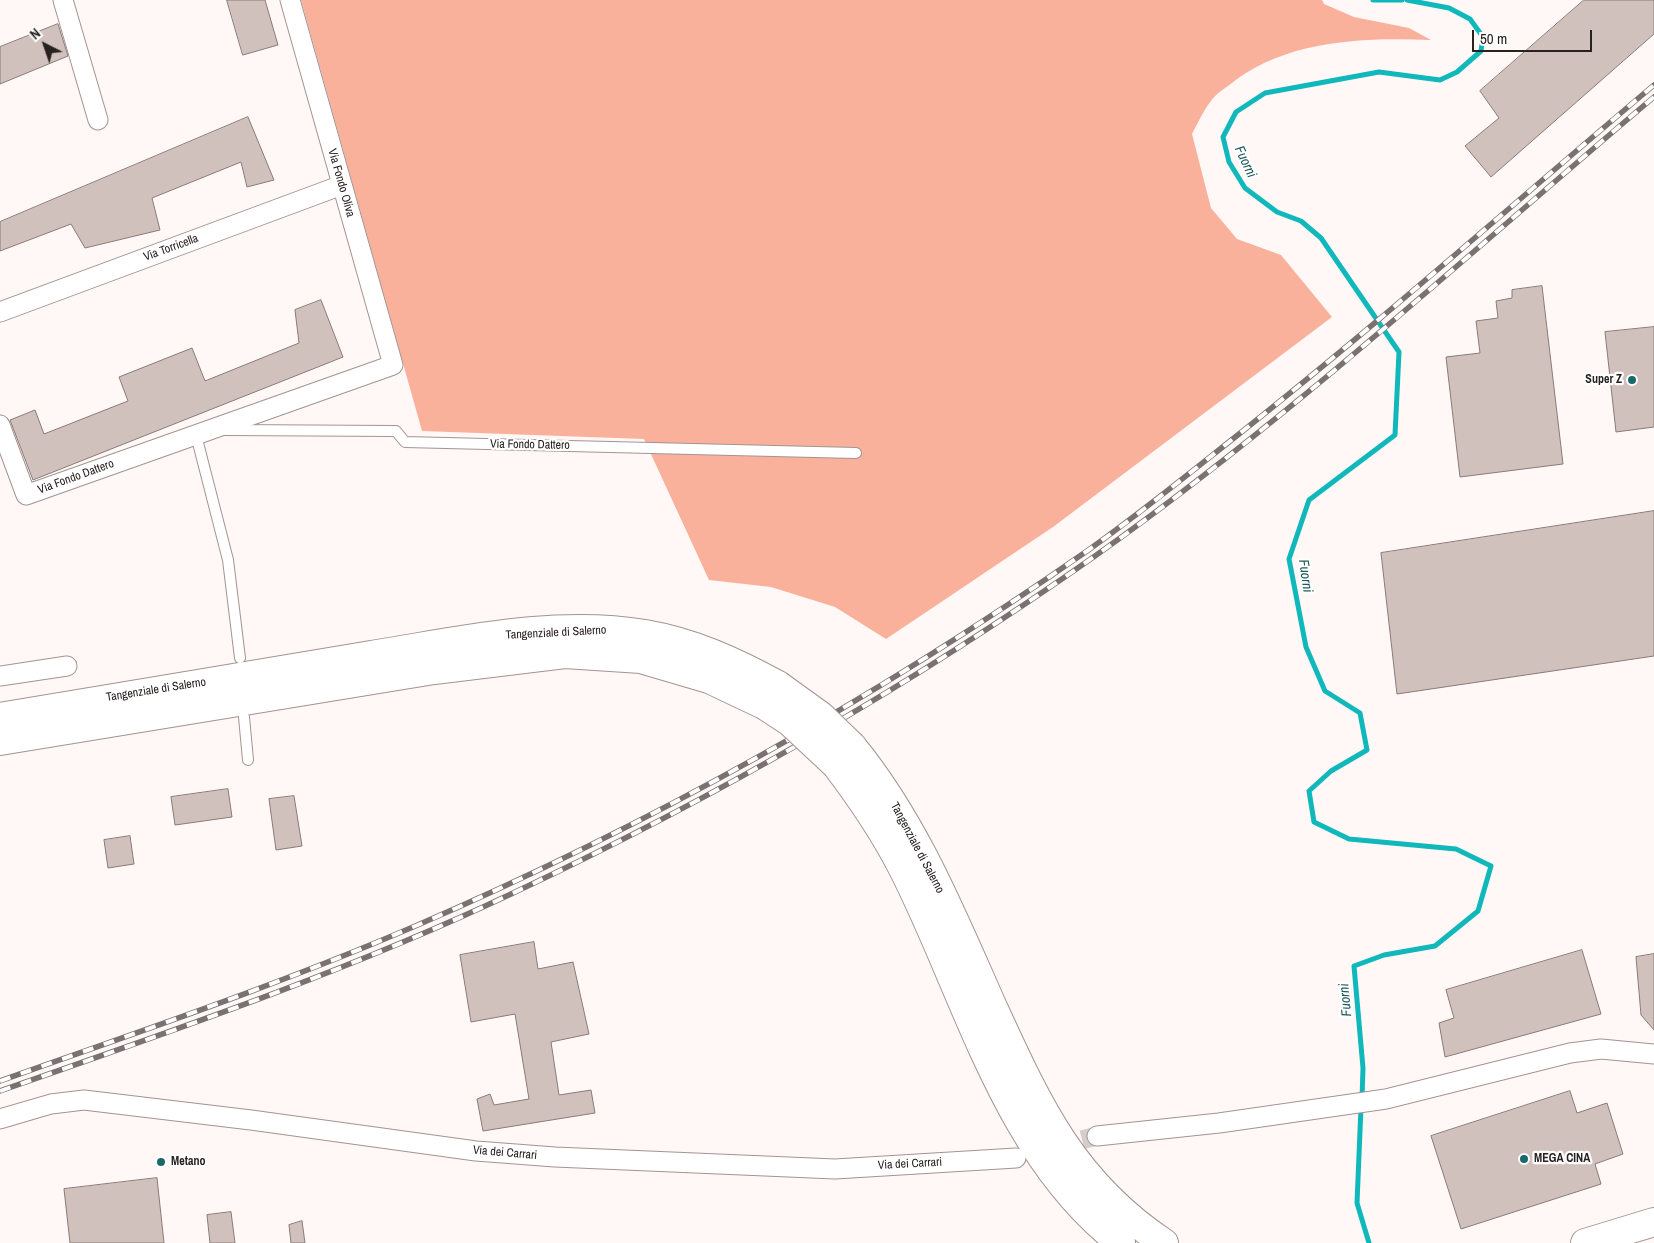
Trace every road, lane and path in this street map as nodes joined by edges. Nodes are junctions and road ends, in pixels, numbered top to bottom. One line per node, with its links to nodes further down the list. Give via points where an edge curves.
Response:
1 (63, 0): 3 (street)
2 (290, 0): 4 (street, Via Fondo Oliva)
3 (98, 120)
4 (342, 185): 5 (street, Via Torricella); 6 (street, Via Fondo Oliva)
5 (0, 312)
6 (393, 365): 8 (street, Via Fondo Dattero)
7 (0, 425): 8 (street, Via Fondo Dattero, via 26,495)
8 (203, 432): 9 (lane, Via Fondo Dattero, via 396,431 405,442); 10 (lane, via 228,560)
9 (856, 453)
10 (240, 658)
11 (67, 666): 12 (street)
12 (0, 676)
13 (771, 695): 14 (highway, Tangenziale di Salerno, via 737,663 688,644 621,631 560,630 475,638); 16 (highway, Tangenziale di Salerno, via 641,659 565,654 452,668); 17 (highway, Tangenziale di Salerno, bridge, via 790,722)
14 (0, 717)
15 (244, 717): 18 (lane)
16 (0, 741)
17 (844, 756): 24 (highway, Tangenziale di Salerno, via 864,801 902,868 995,1072 1026,1132 1056,1177 1082,1207); 25 (highway, Tangenziale di Salerno, via 875,774 912,834 1019,1064 1068,1152 1099,1190)
18 (248, 760)
19 (1654, 1054): 21 (street, via 1601,1049 1570,1053 1386,1099 1219,1123)
20 (0, 1119): 22 (street, Via dei Carrari, via 51,1104 84,1100 476,1152 554,1157 835,1169)
21 (1097, 1136)
22 (1016, 1158)
23 (1654, 1222): 26 (highway)
24 (1121, 1243)
25 (1164, 1243)
26 (1585, 1243)

